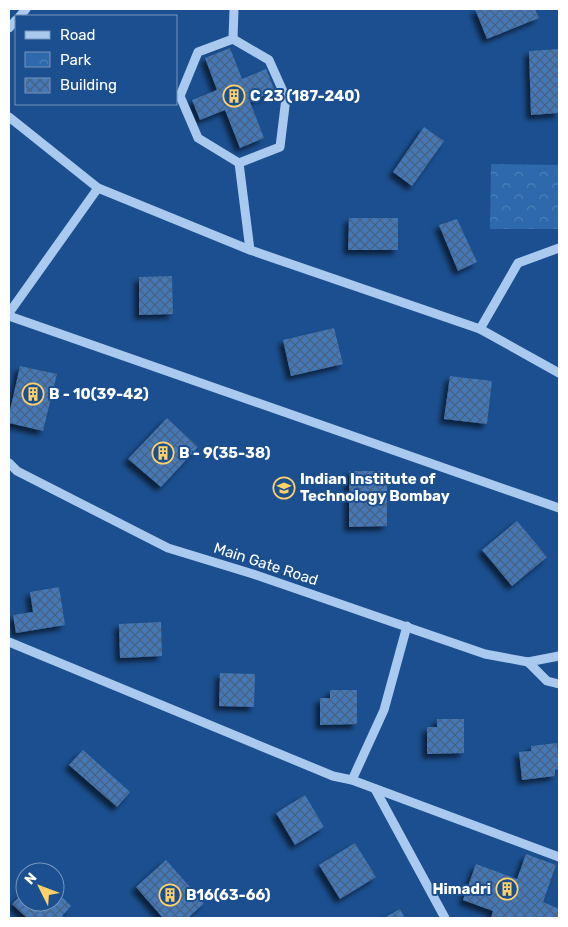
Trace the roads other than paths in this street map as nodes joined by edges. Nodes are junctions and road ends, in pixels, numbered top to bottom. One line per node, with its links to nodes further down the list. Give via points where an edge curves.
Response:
1 (234, 9): 2 (lane)
2 (233, 38): 4 (lane, via 269,60 286,98 280,147); 4 (lane, via 198,52 180,96 198,138)
3 (9, 117): 5 (lane)
4 (239, 164): 7 (lane)
5 (98, 188): 7 (lane); 8 (lane)
6 (559, 248): 9 (lane, via 518,263)
7 (250, 250): 9 (lane)
8 (9, 315): 12 (lane)
9 (480, 329): 10 (lane)
10 (559, 373)
11 (9, 463): 13 (lane, Main Gate Road, via 17,471 168,548)
12 (559, 508)
13 (407, 626): 16 (lane, Main Gate Road, via 485,654); 18 (lane, via 384,710)
14 (10, 645): 18 (lane, via 333,776)
15 (559, 656): 16 (lane, Main Gate Road)
16 (528, 662): 17 (lane, via 547,681)
17 (559, 684)
18 (352, 780): 19 (lane)
19 (376, 789): 20 (lane); 21 (lane)
20 (559, 857)
21 (445, 918)

